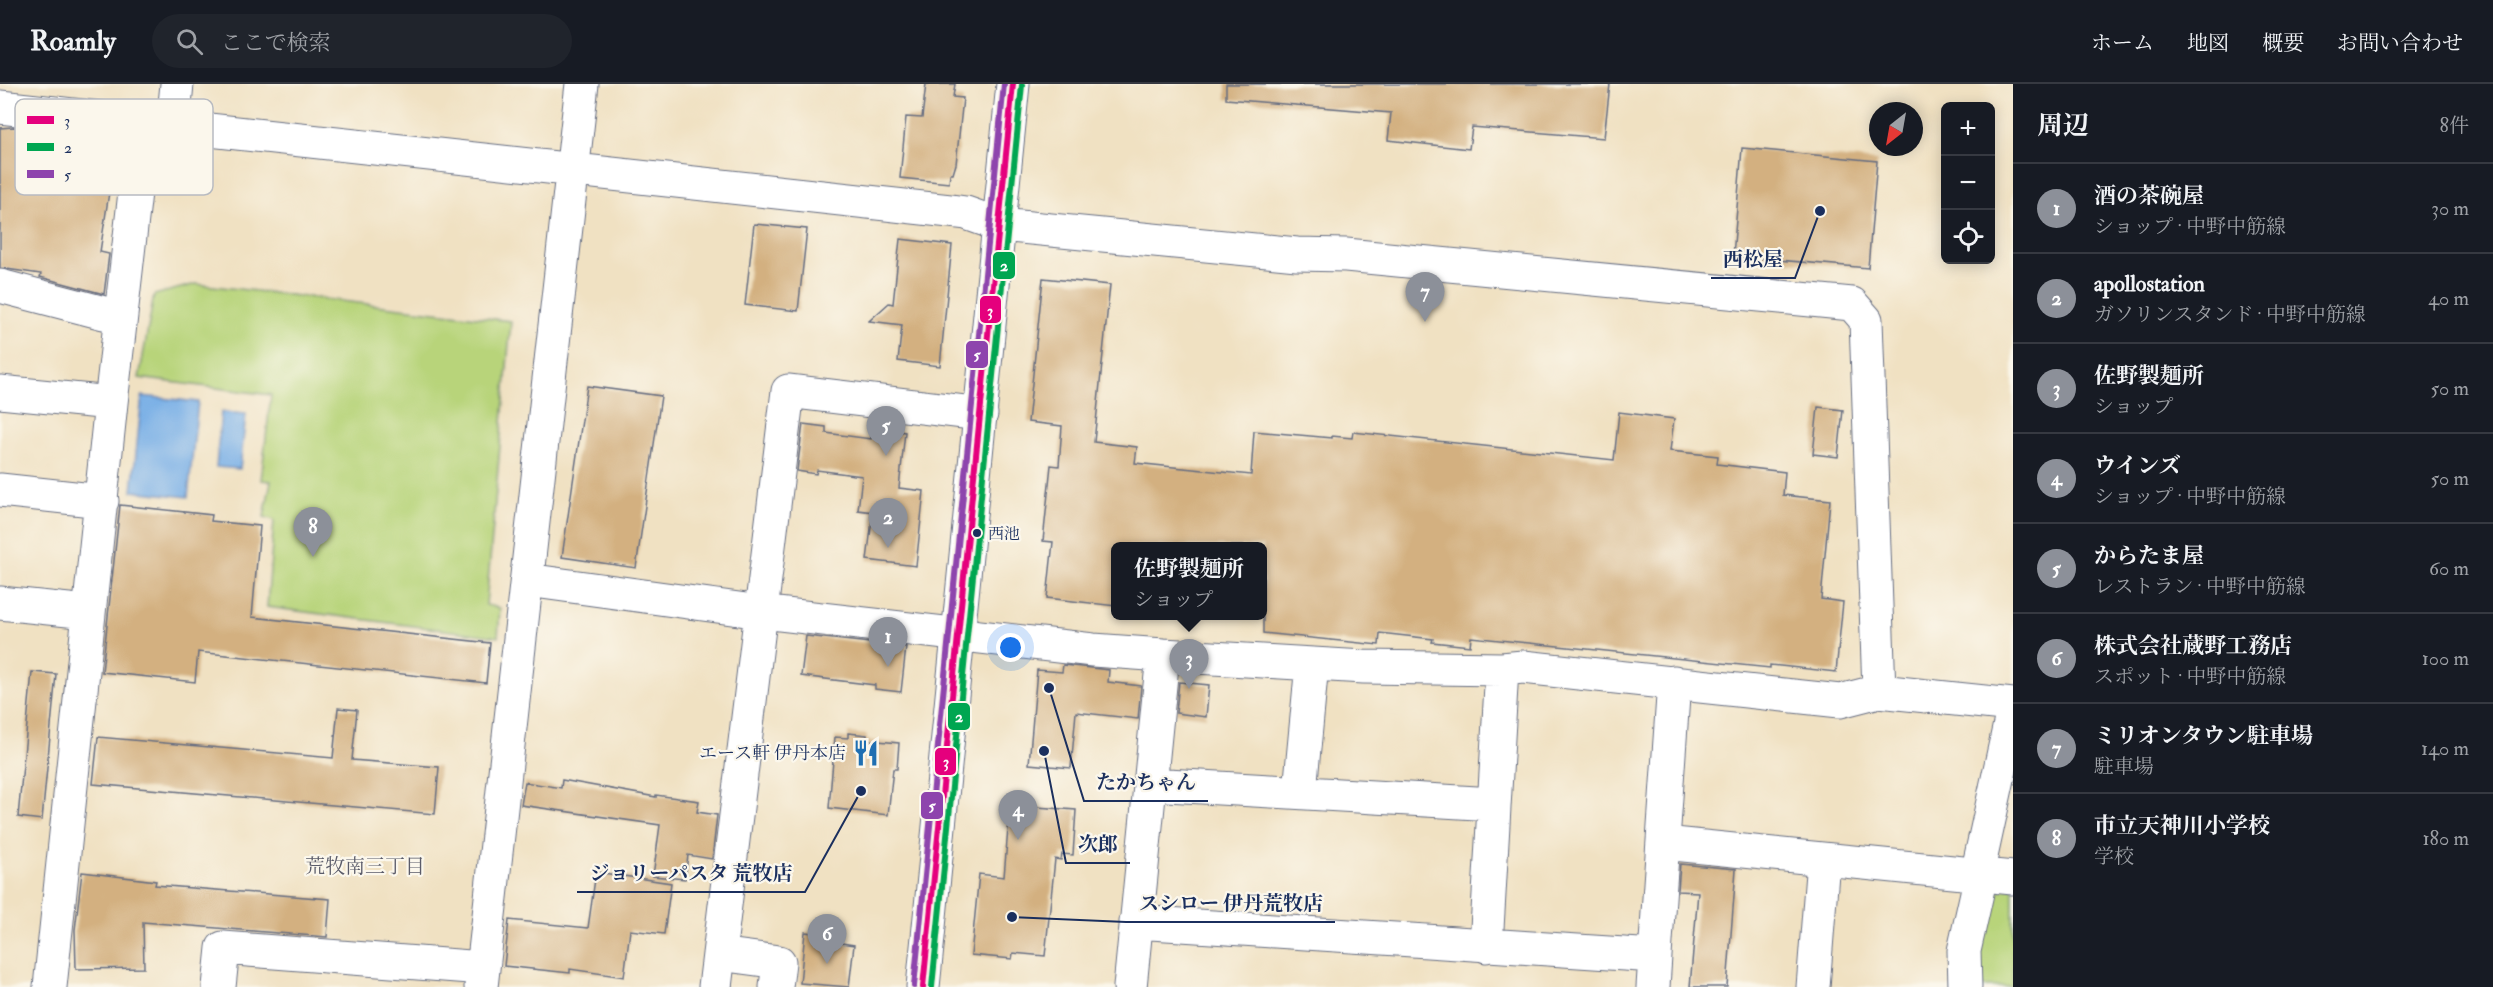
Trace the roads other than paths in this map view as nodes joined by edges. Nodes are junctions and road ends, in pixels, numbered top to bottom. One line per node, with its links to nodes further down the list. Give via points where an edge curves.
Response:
1 (177, 84): 4 (street)
2 (582, 84): 8 (street)
3 (1013, 84): 10 (street)
4 (170, 99)
5 (0, 107): 6 (street)
6 (15, 109)
7 (213, 130): 8 (street)
8 (573, 170): 10 (street, via 958,212); 18 (street)
9 (144, 195): 12 (street)
10 (1000, 225): 15 (street); 27 (street, via 1852,304 1866,320)
11 (0, 286): 12 (street)
12 (121, 315): 14 (street)
13 (0, 392): 14 (street)
14 (111, 403): 17 (street)
15 (981, 414): 21 (street, via 788,391); 22 (street)
16 (0, 490): 17 (street)
17 (102, 501): 20 (street)
18 (527, 580): 21 (street); 41 (street)
19 (0, 603): 20 (street)
20 (88, 612): 42 (street)
21 (762, 612): 22 (street); 39 (street)
22 (959, 634): 23 (street); 46 (street)
23 (1163, 655): 24 (street); 30 (street)
24 (1312, 664): 25 (street); 31 (street)
25 (1502, 669): 26 (street, via 1523,667); 32 (street)
26 (1674, 681): 27 (street, via 1840,700); 33 (street)
27 (1879, 692): 28 (street)
28 (2013, 705)
29 (2013, 710): 35 (street, via 1980,861)
30 (1150, 784): 31 (street); 37 (street)
31 (1300, 791): 32 (street)
32 (1494, 804): 38 (street)
33 (1664, 843): 34 (street); 40 (street)
34 (1824, 860): 35 (street); 48 (street)
35 (1981, 875): 36 (street); 49 (street, via 1964,951)
36 (2013, 878)
37 (1136, 922): 38 (street); 47 (street)
38 (1486, 946): 40 (street)
39 (719, 954): 44 (street); 45 (street, via 779,962)
40 (1654, 972)
41 (482, 977): 43 (street, via 223,948)
42 (50, 987)
43 (219, 987)
44 (716, 987)
45 (776, 987)
46 (923, 987)
47 (1130, 987)
48 (1813, 987)
49 (1965, 987)

